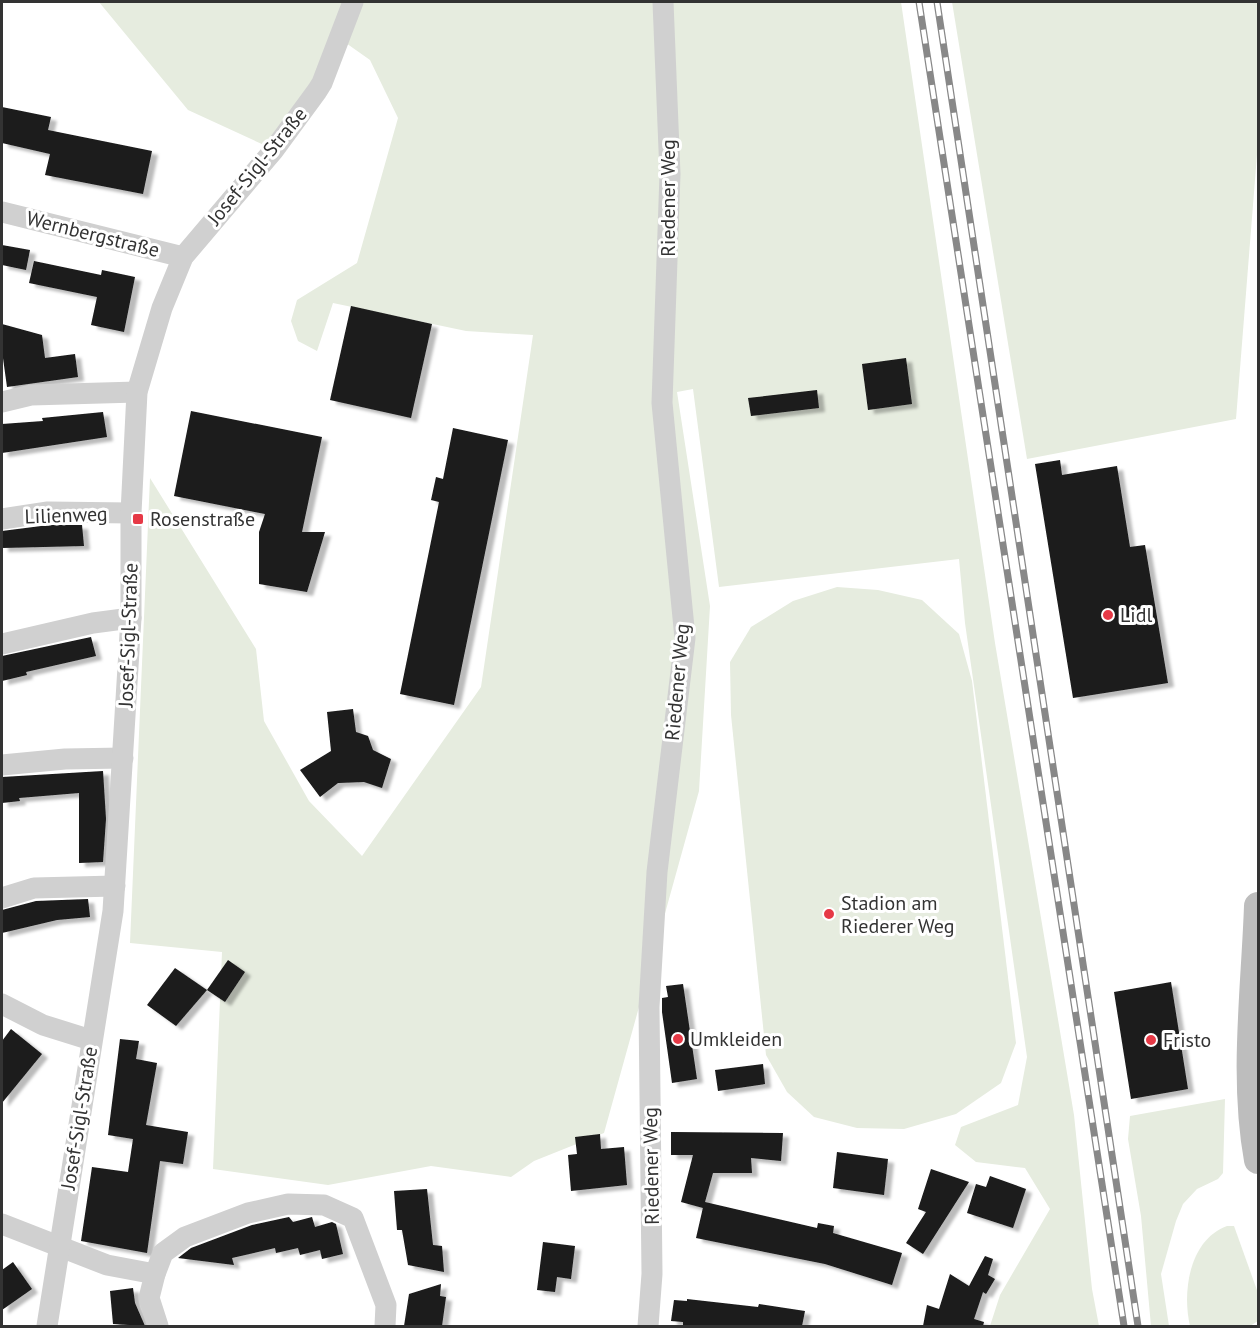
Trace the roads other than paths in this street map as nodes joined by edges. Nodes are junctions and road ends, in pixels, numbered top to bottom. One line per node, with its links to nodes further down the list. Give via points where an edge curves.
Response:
1 (353, 2): 4 (street, Josef-Sigl-Straße, via 322,83 273,151)
2 (663, 2): 25 (street, Riedener Weg, via 670,174 662,403 685,638 657,872 648,1007 652,1274)
3 (2, 212): 4 (street, Wernbergstraße)
4 (183, 257): 5 (street, Josef-Sigl-Straße, via 162,308)
5 (138, 393): 6 (street, via 31,395); 7 (street, Josef-Sigl-Straße)
6 (2, 402)
7 (131, 513): 8 (street, Lilienweg, via 48,512); 9 (street, Josef-Sigl-Straße)
8 (2, 519)
9 (131, 618): 10 (street); 11 (street, Josef-Sigl-Straße)
10 (2, 644)
11 (123, 758): 12 (street); 13 (street, Josef-Sigl-Straße)
12 (2, 765)
13 (115, 886): 14 (street, via 34,888); 17 (street, Josef-Sigl-Straße)
14 (2, 898)
15 (1258, 906): 18 (main road, via 1252,1051 1253,1128)
16 (2, 1005): 17 (street, via 43,1025)
17 (91, 1040): 20 (street, Josef-Sigl-Straße)
18 (1258, 1160)
19 (2, 1224): 20 (street)
20 (59, 1245): 21 (street, via 107,1265); 22 (street, Josef-Sigl-Straße)
21 (155, 1274): 23 (street, via 149,1298); 24 (street, via 164,1253 185,1237 218,1223 288,1204 324,1205 353,1218 386,1305)
22 (47, 1326)
23 (158, 1326)
24 (385, 1326)
25 (648, 1326)

